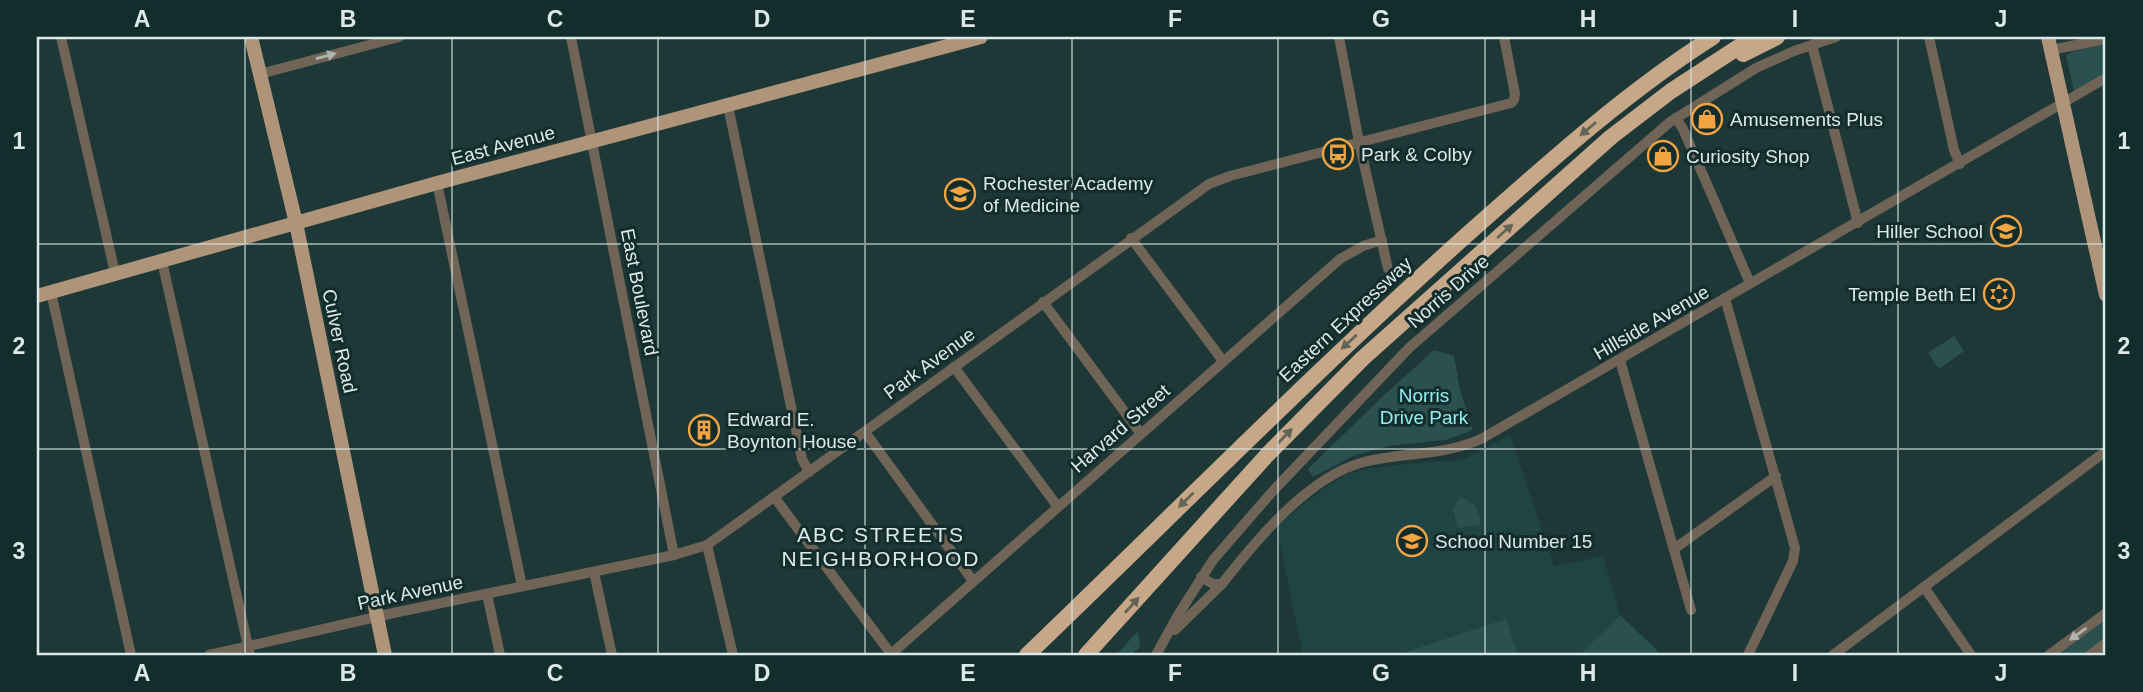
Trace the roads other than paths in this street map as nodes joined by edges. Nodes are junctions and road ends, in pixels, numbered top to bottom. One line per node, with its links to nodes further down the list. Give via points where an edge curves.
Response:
1 (61, 37): 34 (street)
2 (251, 37): 17 (main road, Culver Road)
3 (399, 37): 17 (street, one-way to 3)
4 (571, 37): 24 (street, East Boulevard)
5 (981, 37): 22 (main road, East Avenue)
6 (1339, 37): 25 (street)
7 (1504, 37): 25 (street, Park Avenue, via 1515,94 1511,103)
8 (1703, 37): 20 (highway)
9 (1713, 37): 20 (highway, Eastern Expressway)
10 (1754, 37): 19 (highway)
11 (1777, 37): 19 (highway)
12 (1836, 37): 16 (street, Norris Drive)
13 (1929, 37): 26 (street)
14 (2106, 39): 15 (street)
15 (2049, 44): 21 (main road)
16 (1812, 45): 23 (street, Norris Drive, via 1748,72); 29 (street)
17 (260, 74): 28 (main road, Culver Road)
18 (2106, 78): 21 (street, Hillside Avenue)
19 (1684, 82): 74 (highway, one-way to 19, via 1277,444 1363,358 1589,156)
20 (1641, 86): 73 (highway, Eastern Expressway, one-way to 73, via 1377,316)
21 (2062, 104): 26 (street, Hillside Avenue); 37 (main road)
22 (727, 106): 24 (main road, East Avenue); 46 (street)
23 (1676, 118): 35 (street); 54 (street, Norris Drive, via 1409,348 1272,492)
24 (593, 142): 27 (main road, East Avenue); 52 (street, East Boulevard)
25 (1359, 142): 30 (street, Park Avenue, via 1219,179); 31 (street)
26 (1960, 164): 29 (street, Hillside Avenue)
27 (437, 183): 28 (main road, East Avenue); 57 (street)
28 (296, 223): 32 (main road, East Avenue); 62 (main road, Culver Road)
29 (1858, 223): 35 (street, Hillside Avenue)
30 (1131, 238): 39 (street, Park Avenue); 41 (street)
31 (1382, 240): 33 (street); 41 (street, Harvard Street, via 1340,260)
32 (162, 261): 34 (main road, East Avenue); 65 (street)
33 (1388, 269)
34 (115, 273): 36 (main road, East Avenue)
35 (1750, 284): 38 (street, Hillside Avenue)
36 (44, 294): 67 (street)
37 (2106, 295)
38 (1726, 298): 40 (street, Hillside Avenue); 47 (street)
39 (1043, 302): 42 (street, Park Avenue); 44 (street)
40 (1620, 360): 51 (street); 56 (street, Hillside Avenue, via 1464,446 1363,462 1331,477 1276,520)
41 (1223, 361): 44 (street, Harvard Street)
42 (954, 367): 43 (street, Park Avenue); 49 (street)
43 (865, 432): 46 (street, Park Avenue); 55 (street)
44 (1141, 433): 49 (street, Harvard Street)
45 (2106, 451): 58 (street)
46 (809, 472): 48 (street, Park Avenue)
47 (1776, 476): 51 (street); 75 (street, via 1795,554)
48 (775, 498): 50 (street, Park Avenue); 66 (street)
49 (1058, 507): 55 (street, Harvard Street)
50 (707, 545): 52 (street, Park Avenue); 72 (street)
51 (1674, 549): 60 (street)
52 (674, 555): 53 (street, Park Avenue)
53 (594, 572): 57 (street, Park Avenue); 71 (street)
54 (1201, 577): 56 (street); 64 (street, Norris Drive)
55 (973, 581): 66 (street, Harvard Street)
56 (1222, 584): 64 (street, Hillside Avenue)
57 (522, 586): 59 (street, Park Avenue)
58 (1924, 587): 76 (street); 77 (street)
59 (487, 594): 62 (street, Park Avenue); 70 (street)
60 (1691, 610)
61 (2106, 613): 78 (street, one-way to 78)
62 (377, 617): 65 (street, Park Avenue); 69 (main road, Culver Road)
63 (2106, 643): 79 (street)
64 (1158, 650)
65 (249, 651): 68 (street, Park Avenue)
66 (890, 654)
67 (131, 655)
68 (209, 655)
69 (384, 655)
70 (500, 655)
71 (612, 655)
72 (733, 655)
73 (1027, 655)
74 (1086, 655)
75 (1748, 655)
76 (1833, 655)
77 (1970, 655)
78 (2049, 655)
79 (2090, 655)

